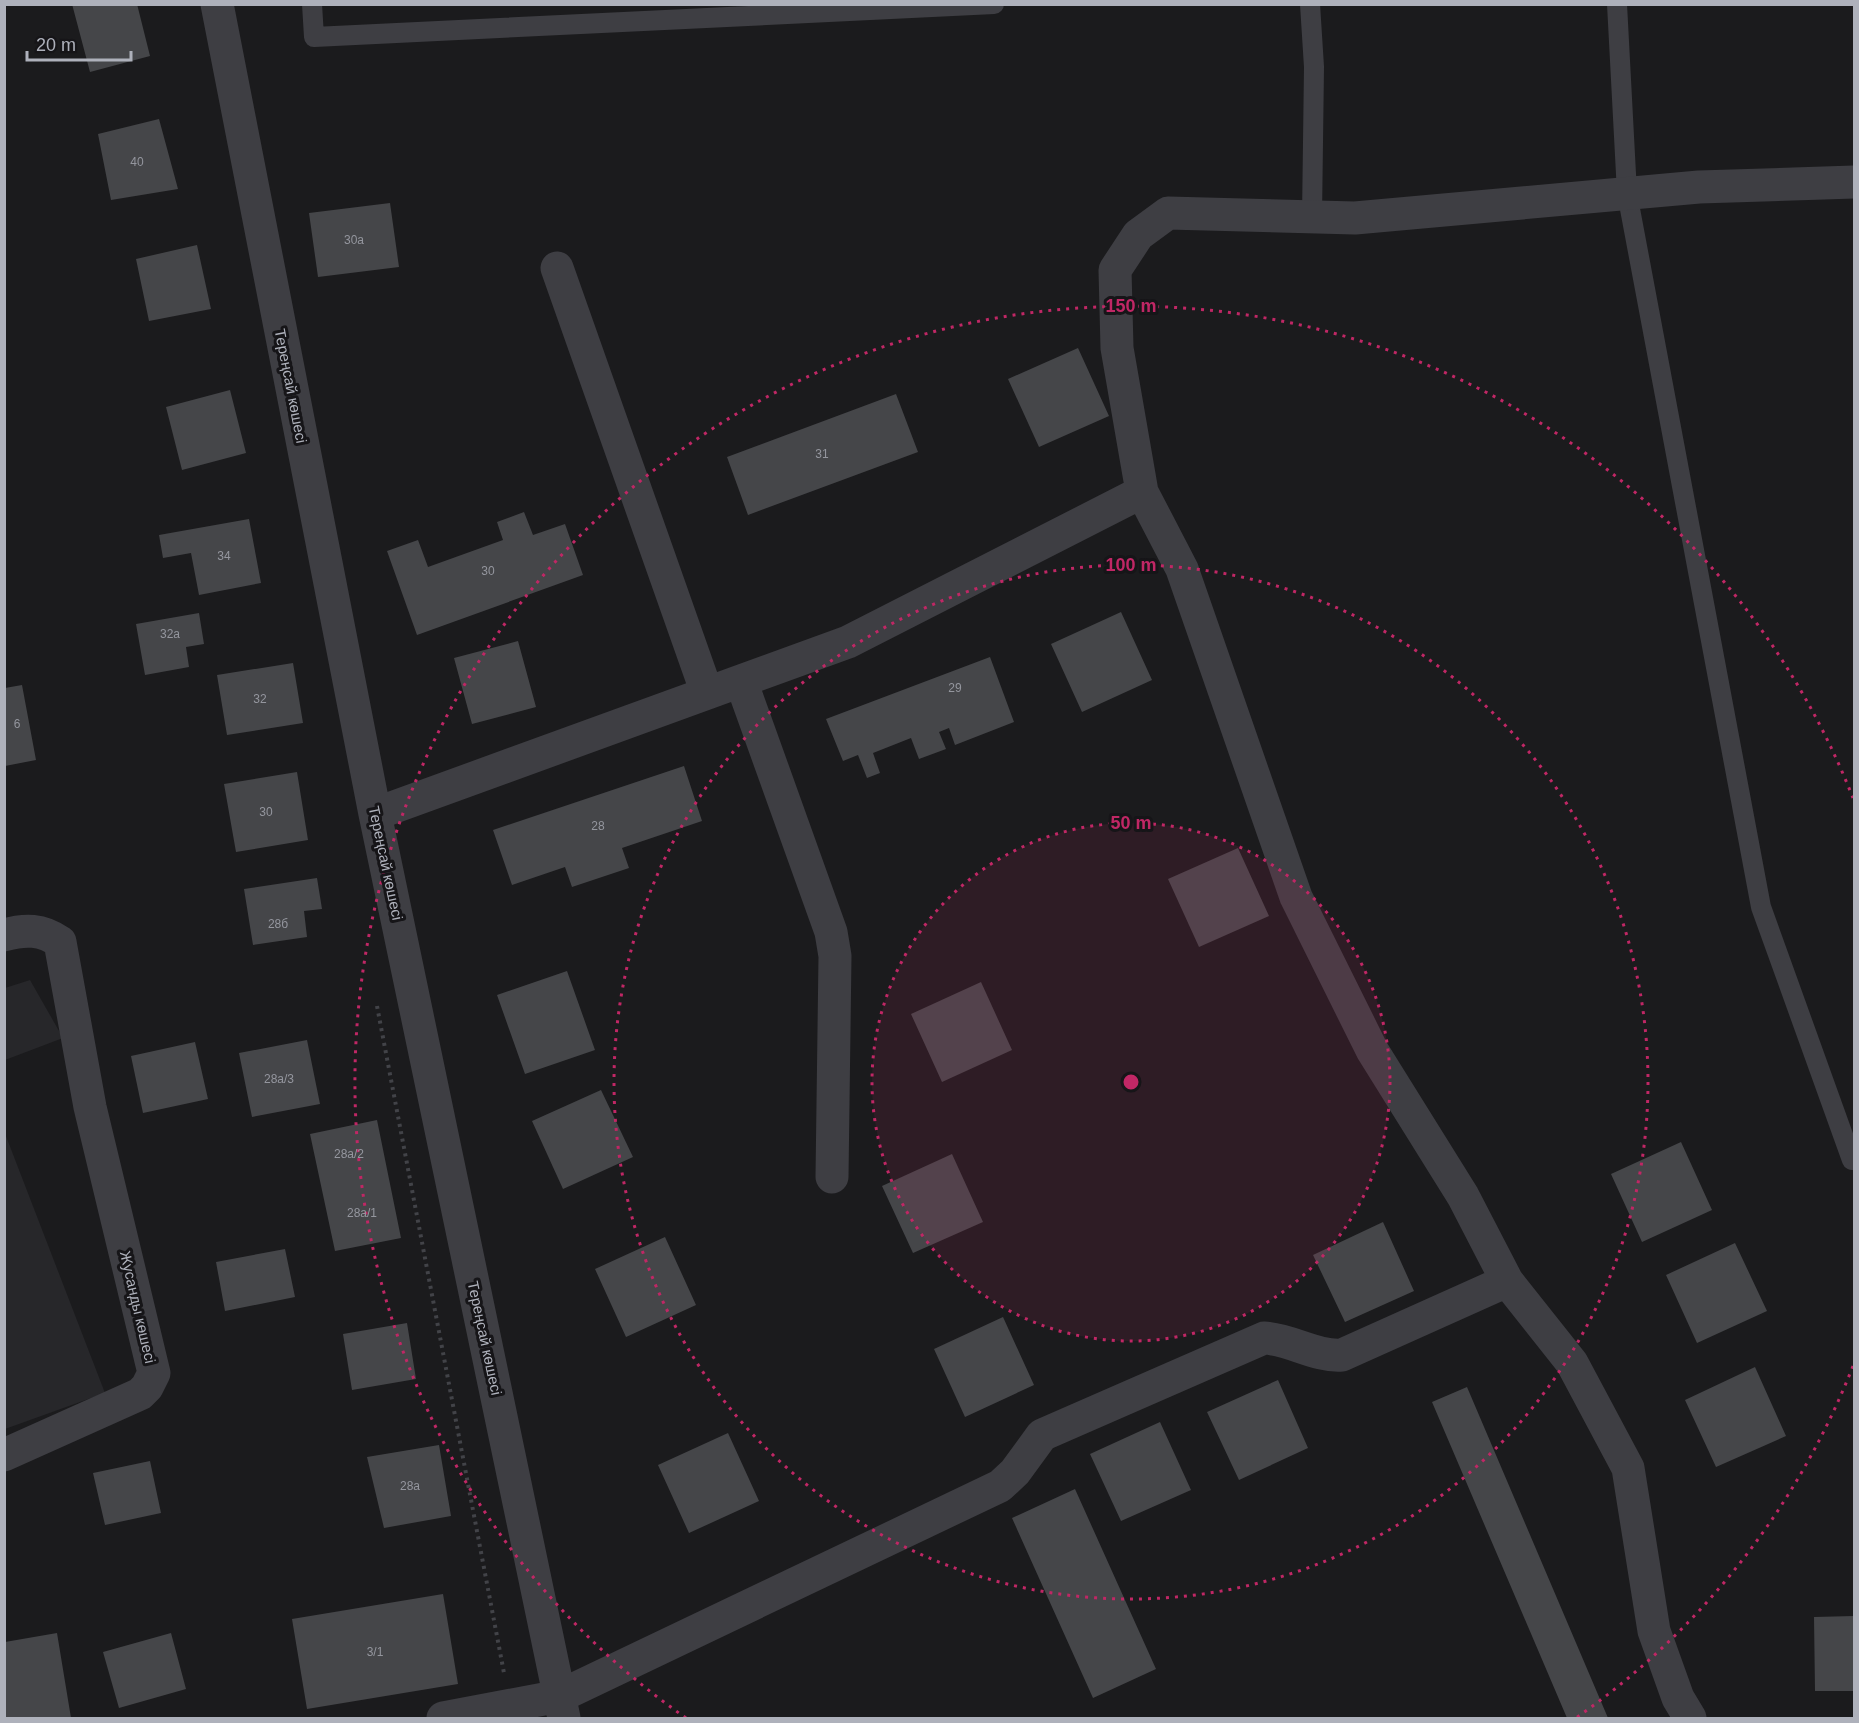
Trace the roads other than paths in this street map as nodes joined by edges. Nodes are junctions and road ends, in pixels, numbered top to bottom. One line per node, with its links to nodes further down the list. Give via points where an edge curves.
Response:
1 (217, 4): 14 (street, Тереңсай көшесі)
2 (312, 4): 6 (lane, via 314,37)
3 (994, 4): 6 (lane)
4 (1310, 4): 9 (lane, via 1314,67)
5 (1617, 4): 8 (lane)
6 (670, 12)
7 (1854, 182): 8 (street)
8 (1627, 193): 9 (street, via 1354,218); 16 (lane, via 1761,907)
9 (1312, 217): 11 (street, via 1168,213 1138,236 1115,270 1117,348)
10 (557, 268): 13 (street)
11 (1142, 492): 12 (street, via 848,642); 18 (street, via 1182,569 1296,897 1372,1050 1463,1196)
12 (741, 681): 13 (street); 17 (street, via 831,932 835,956)
13 (707, 693): 14 (street)
14 (375, 814): 20 (street, Тереңсай көшесі)
15 (4, 935): 19 (street, Жусанды көшесі, via 24,929 50,934 60,942 90,1107 154,1373 140,1394)
16 (1852, 1160)
17 (832, 1177)
18 (1507, 1281): 20 (street, via 1342,1355 1264,1338 1073,1421 1042,1435 1000,1486); 22 (street, via 1572,1363 1628,1468 1654,1631 1678,1698)
19 (4, 1455)
20 (562, 1707): 21 (street)
21 (442, 1719)
22 (1690, 1719)

